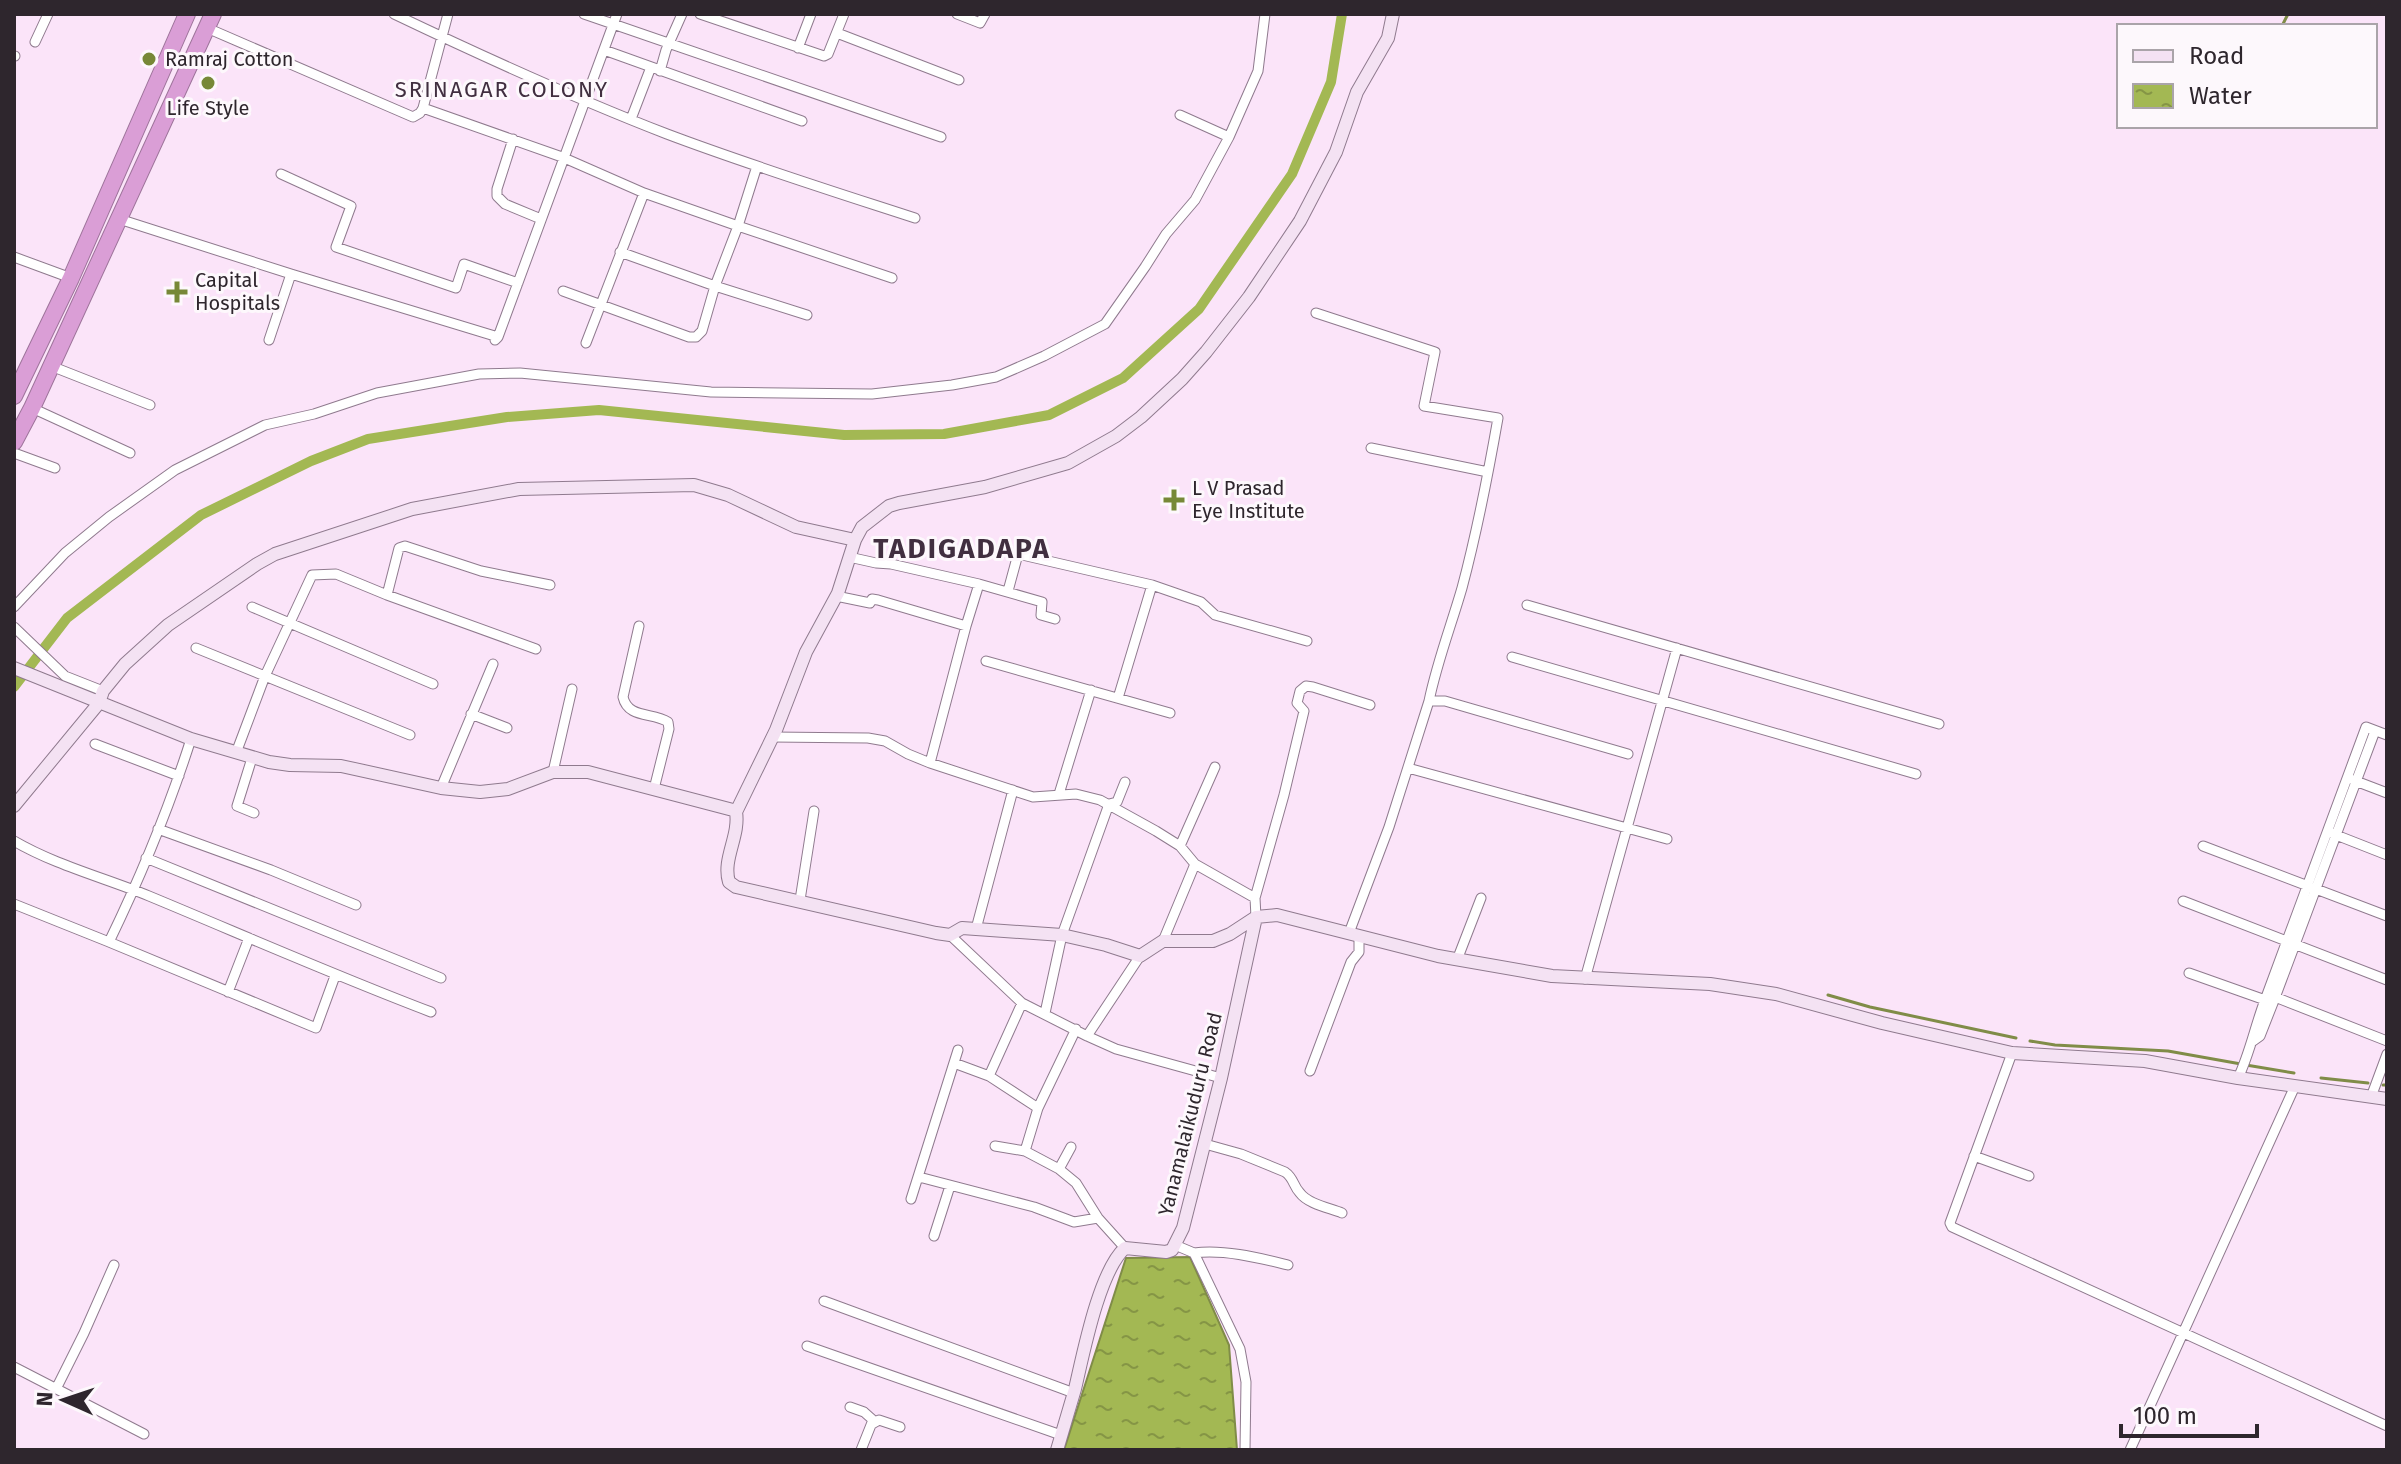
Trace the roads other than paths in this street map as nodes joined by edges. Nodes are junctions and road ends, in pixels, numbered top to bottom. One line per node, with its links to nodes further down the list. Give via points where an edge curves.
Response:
1 (48, 14): 19 (street)
2 (187, 14): 44 (highway)
3 (394, 14): 18 (street)
4 (448, 14): 18 (street)
5 (584, 14): 16 (street)
6 (617, 14): 16 (street)
7 (682, 14): 20 (street)
8 (700, 14): 21 (street)
9 (811, 14): 21 (street)
10 (844, 14): 17 (street)
11 (957, 14): 12 (street, via 980,23)
12 (985, 14)
13 (1265, 14): 31 (street, via 1258,71)
14 (1393, 14): 64 (street, via 1388,38 1357,92 1336,152 1300,221 1249,297 1182,379 1116,436 1068,463 889,506 862,527)
15 (210, 21): 26 (street, via 406,115 417,116); 38 (highway)
16 (613, 25): 20 (street); 22 (street)
17 (837, 33): 21 (street, via 827,55); 24 (street)
18 (441, 36): 25 (street); 26 (street)
19 (35, 42)
20 (670, 44): 23 (street); 30 (street)
21 (798, 48)
22 (604, 50): 23 (street); 25 (street)
23 (655, 69): 28 (street); 29 (street)
24 (959, 80)
25 (586, 102): 28 (street); 33 (street)
26 (423, 108): 32 (street)
27 (1180, 115): 31 (street)
28 (631, 119): 34 (street)
29 (802, 121)
30 (941, 137)
31 (1229, 137): 73 (street, via 1195,200 1105,324 996,377 872,394 747,394 506,374 377,393 265,425 175,470 65,553)
32 (513, 139): 33 (street); 39 (street, via 497,196)
33 (562, 157): 36 (street); 39 (street)
34 (757, 166): 37 (street); 40 (street)
35 (281, 174): 46 (street, via 351,206 336,247 456,288 464,264)
36 (644, 193): 40 (street); 41 (street)
37 (915, 218)
38 (119, 219): 43 (street); 54 (highway)
39 (541, 219): 46 (street)
40 (738, 226): 45 (street); 47 (street)
41 (620, 252): 47 (street); 49 (street)
42 (14, 257): 44 (street)
43 (291, 274): 46 (street, via 496,339); 52 (street)
44 (71, 278): 55 (highway)
45 (892, 278)
46 (518, 283)
47 (715, 286): 49 (street, via 696,337); 51 (street)
48 (563, 291): 49 (street)
49 (601, 305): 53 (street)
50 (1316, 313): 63 (street, via 1435,352 1424,406 1498,418)
51 (807, 315)
52 (269, 340)
53 (586, 343)
54 (51, 366): 56 (street); 57 (highway)
55 (14, 396)
56 (150, 405)
57 (32, 408): 58 (highway); 61 (street)
58 (14, 442)
59 (1371, 448): 63 (street)
60 (14, 453): 62 (street)
61 (130, 453)
62 (55, 468)
63 (1488, 472): 95 (street)
64 (855, 540): 65 (street); 92 (street, via 796,527 694,485 519,489 454,500 275,554 168,625 125,664)
65 (849, 557): 66 (street); 71 (street)
66 (979, 584): 69 (street); 78 (street)
67 (550, 585): 70 (street, via 481,571 405,546 399,548)
68 (1152, 585): 69 (street, via 1018,554); 80 (street, via 1201,602 1215,615); 93 (street)
69 (1008, 591): 75 (street, via 1042,602 1041,615)
70 (387, 595): 76 (street, via 336,574 312,575); 83 (street)
71 (836, 596): 78 (street, via 878,600); 103 (street, via 806,652)
72 (1527, 605): 82 (street)
73 (14, 607)
74 (252, 607): 76 (street)
75 (1055, 619)
76 (288, 622): 88 (street); 89 (street)
77 (639, 626): 118 (street, via 623,697 631,711 668,722)
78 (966, 626): 109 (street)
79 (14, 628): 92 (street, via 65,676)
80 (1307, 641)
81 (196, 648): 88 (street)
82 (1677, 648): 94 (street); 99 (street)
83 (536, 649)
84 (1512, 657): 94 (street)
85 (986, 661): 91 (street)
86 (493, 664): 98 (street)
87 (14, 668): 92 (street)
88 (265, 676): 101 (street); 106 (street)
89 (433, 684)
90 (572, 689): 112 (street)
91 (1091, 690): 93 (street); 121 (street)
92 (101, 697): 104 (street); 123 (street)
93 (1118, 698): 97 (street)
94 (1662, 700): 113 (street); 127 (street)
95 (1429, 701): 107 (street, via 1445,701); 111 (street)
96 (1370, 705): 139 (street, via 1313,687 1300,691 1297,703 1304,711)
97 (1170, 713)
98 (471, 714): 100 (street); 117 (street)
99 (1939, 724)
100 (507, 728)
101 (410, 735)
102 (2387, 735): 115 (street, via 2371,729)
103 (772, 737): 109 (street, via 876,739); 125 (street)
104 (191, 739): 106 (street); 114 (street)
105 (95, 744): 114 (street)
106 (236, 753): 108 (street)
107 (1628, 754)
108 (252, 758): 117 (street, via 341,766); 126 (street, via 237,806)
109 (930, 763): 119 (street)
110 (1215, 767): 132 (street)
111 (1408, 768): 127 (street); 148 (street)
112 (553, 772): 117 (street, via 494,792); 118 (street, via 588,772)
113 (1916, 774)
114 (179, 776): 128 (street)
115 (2352, 780): 120 (street); 129 (street)
116 (1125, 782): 122 (street, via 1117,802)
117 (441, 788)
118 (654, 789): 125 (street)
119 (1013, 790): 121 (street, via 1039,798); 147 (street)
120 (2387, 793)
121 (1059, 794): 122 (street)
122 (1109, 804): 132 (street); 150 (street)
123 (14, 806)
124 (814, 811): 141 (street)
125 (736, 812): 141 (street, via 726,867 729,882)
126 (254, 813)
127 (1626, 827): 130 (street); 160 (street)
128 (158, 829): 135 (street); 144 (street)
129 (2331, 833): 134 (street); 137 (street)
130 (1667, 839)
131 (14, 841): 138 (street)
132 (1180, 846): 136 (street)
133 (2203, 846): 137 (street)
134 (2387, 855)
135 (146, 858): 138 (street); 159 (street)
136 (1195, 864): 139 (street); 152 (street)
137 (2311, 887): 145 (street); 154 (street)
138 (132, 889): 151 (street); 153 (street)
139 (1255, 898): 146 (street)
140 (1481, 898): 156 (street)
141 (800, 900): 149 (street)
142 (2183, 901): 154 (street)
143 (14, 904): 153 (street)
144 (356, 905)
145 (2387, 916)
146 (1256, 917): 148 (street, via 1277,915); 152 (street, via 1213,941); 176 (street, Yanamalaikuduru Road)
147 (976, 929): 149 (street, via 962,928); 150 (street)
148 (1354, 934): 156 (street); 174 (street, via 1359,952)
149 (950, 935): 164 (street)
150 (1062, 935): 155 (street); 166 (street)
151 (249, 938): 158 (street); 162 (street)
152 (1163, 941): 155 (street)
153 (109, 942): 162 (street)
154 (2290, 942): 161 (street); 163 (street)
155 (1140, 956): 168 (street)
156 (1457, 960): 160 (street)
157 (2189, 973): 163 (street)
158 (335, 976): 162 (street, via 316,1028); 165 (street)
159 (441, 978)
160 (1585, 979): 171 (street, via 1710,984 1776,994)
161 (2387, 980)
162 (228, 992)
163 (2270, 999): 169 (street); 177 (street)
164 (1022, 1003): 166 (street); 175 (street)
165 (431, 1012)
166 (1045, 1013): 167 (street)
167 (1076, 1029): 168 (street); 181 (street)
168 (1087, 1036): 176 (street)
169 (2387, 1041)
170 (958, 1050): 173 (street)
171 (2012, 1053): 177 (street, via 2145,1061); 186 (street)
172 (2387, 1054): 179 (street)
173 (954, 1063): 175 (street); 189 (street)
174 (1310, 1071)
175 (989, 1076): 181 (street)
176 (1221, 1078): 182 (street, Yanamalaikuduru Road)
177 (2238, 1078): 178 (street)
178 (2295, 1086): 179 (street); 201 (street)
179 (2371, 1097): 180 (street)
180 (2387, 1099)
181 (1038, 1108): 185 (street)
182 (1205, 1144): 192 (street, via 1285,1172 1304,1198); 195 (street, Yanamalaikuduru Road)
183 (995, 1146): 185 (street)
184 (1071, 1147): 187 (street)
185 (1025, 1151): 187 (street)
186 (1974, 1156): 188 (street); 201 (street, via 1952,1227)
187 (1059, 1169): 193 (street, via 1076,1183)
188 (2029, 1176)
189 (919, 1177): 190 (street); 191 (street)
190 (950, 1186): 193 (street, via 1074,1222); 194 (street)
191 (911, 1199)
192 (1342, 1213)
193 (1098, 1218): 196 (street)
194 (934, 1236)
195 (1175, 1245): 196 (street, Yanamalaikuduru Road, via 1166,1252); 197 (street)
196 (1125, 1248): 205 (street, via 1106,1279)
197 (1194, 1253): 199 (street); 214 (street, via 1240,1349 1246,1382)
198 (114, 1265): 204 (street)
199 (1288, 1265)
200 (824, 1301): 205 (street)
201 (2184, 1333): 208 (street); 215 (street)
202 (807, 1346): 211 (street)
203 (14, 1367): 204 (street)
204 (56, 1389): 210 (street)
205 (1074, 1393): 211 (street)
206 (850, 1407): 207 (street, via 871,1416)
207 (872, 1424): 209 (street, via 879,1420); 212 (street)
208 (2387, 1426)
209 (900, 1427)
210 (144, 1434)
211 (1061, 1435): 213 (street)
212 (861, 1450)
213 (1057, 1450)
214 (1245, 1450)
215 (2130, 1450)

